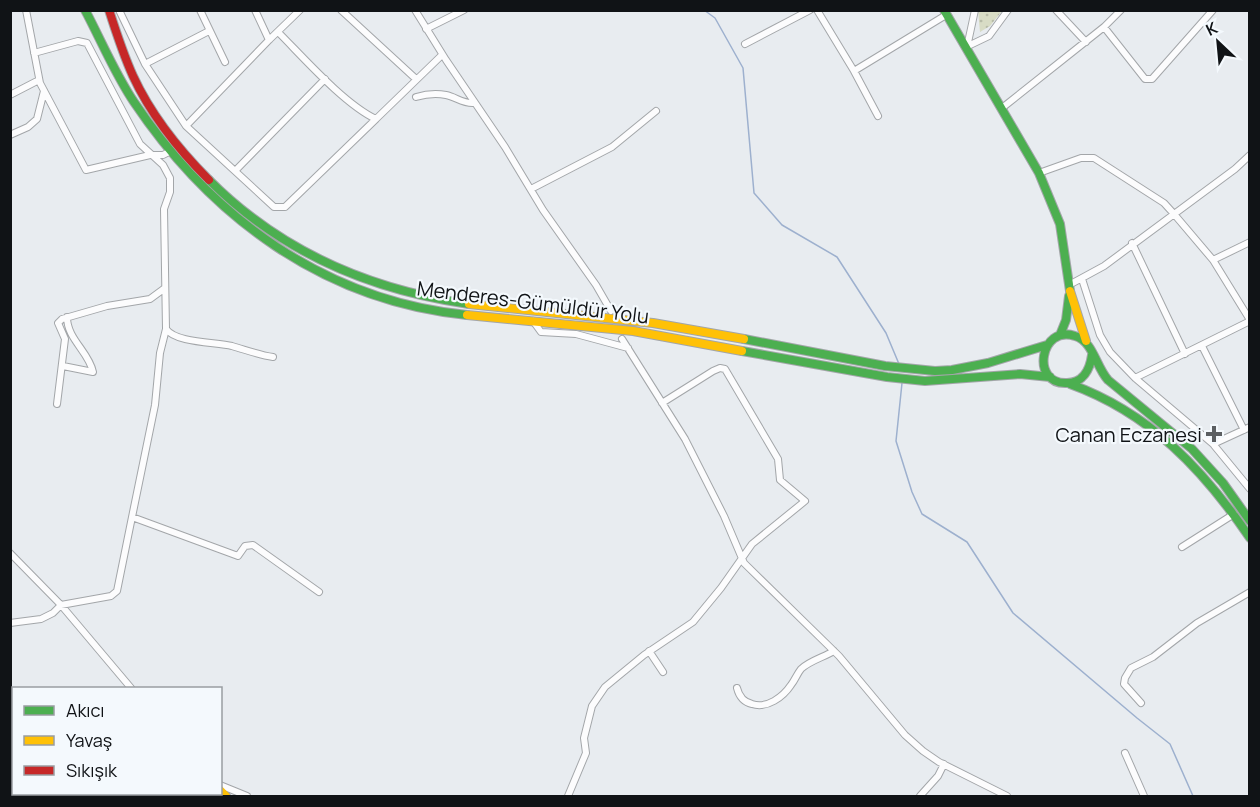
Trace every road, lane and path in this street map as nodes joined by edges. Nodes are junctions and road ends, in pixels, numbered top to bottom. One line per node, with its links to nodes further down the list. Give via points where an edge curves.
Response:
1 (26, 10): 27 (street)
2 (85, 10): 45 (main road, Menderes-Gümüldür Yolu, via 132,100)
3 (109, 10): 66 (main road, Menderes-Gümüldür Yolu, via 139,89 185,155 249,215 286,242 330,266 418,296 460,304 665,325 885,366 951,370 1019,356)
4 (119, 10): 30 (street)
5 (200, 10): 21 (street)
6 (255, 10): 23 (street)
7 (300, 10): 22 (street)
8 (341, 10): 33 (street)
9 (415, 10): 20 (street)
10 (464, 10): 20 (street)
11 (810, 10): 25 (street)
12 (817, 10): 31 (street)
13 (975, 10): 26 (street)
14 (1008, 10): 26 (street, via 989,36)
15 (1056, 10): 24 (street)
16 (1121, 10): 19 (street)
17 (1213, 10): 19 (street, via 1152,79 1145,79)
18 (945, 13): 26 (main road); 31 (street)
19 (1104, 27): 24 (street)
20 (426, 29): 28 (street)
21 (209, 31): 29 (street); 30 (street)
22 (278, 32): 23 (street); 32 (street)
23 (269, 40): 43 (street)
24 (1086, 42): 39 (street)
25 (745, 44)
26 (966, 48): 39 (main road)
27 (34, 53): 34 (street); 46 (street, via 78,41 87,43 131,129)
28 (442, 55): 33 (street); 38 (street)
29 (225, 62)
30 (145, 64): 43 (street)
31 (854, 71): 41 (street)
32 (325, 79): 42 (street); 48 (street)
33 (416, 79): 42 (street)
34 (39, 80): 35 (street); 36 (street)
35 (44, 91): 44 (street, via 38,119); 46 (street, via 86,170)
36 (10, 94)
37 (416, 96): 38 (street, via 447,95)
38 (474, 103): 50 (street)
39 (1002, 108): 49 (main road)
40 (656, 111): 50 (street, via 612,147)
41 (878, 116)
42 (376, 119): 48 (street, via 285,207 274,207)
43 (186, 126): 48 (street)
44 (10, 135)
45 (169, 152): 46 (street); 60 (main road, Menderes-Gümüldür Yolu, via 220,205 301,263 410,305)
46 (150, 155): 56 (street, via 163,165 170,178 164,209)
47 (1250, 155): 51 (street)
48 (235, 171)
49 (1039, 172): 51 (street, via 1094,158); 57 (main road, via 1060,224)
50 (531, 189): 58 (street)
51 (1174, 213): 53 (street); 54 (street)
52 (1250, 242): 54 (street)
53 (1132, 243): 55 (street); 69 (street)
54 (1213, 260): 61 (street)
55 (1082, 279): 57 (street); 74 (street, via 1100,335)
56 (165, 288): 59 (street, via 150,299); 62 (street)
57 (1070, 288): 63 (main road); 65 (main road)
58 (611, 310)
59 (67, 317): 72 (street, via 58,323 65,339); 72 (street, via 69,331 92,364 93,372)
60 (532, 321): 68 (street, via 541,332 576,334); 73 (main road, Menderes-Gümüldür Yolu, via 643,332 887,377 925,381 1020,374)
61 (1250, 321): 67 (street)
62 (165, 329): 71 (street, via 179,337); 82 (street, via 155,405)
63 (1060, 335): 65 (main road, via 1077,336); 66 (main road)
64 (622, 339): 68 (street)
65 (1087, 343): 70 (main road)
66 (1047, 345): 73 (main road, via 1042,362)
67 (1202, 346): 69 (street); 78 (street)
68 (628, 348): 76 (street)
69 (1185, 354): 74 (street)
70 (1092, 355): 75 (main road, via 1084,377); 83 (main road, via 1105,378 1201,458)
71 (273, 357)
72 (63, 366): 77 (street)
73 (1050, 377): 75 (main road)
74 (1135, 378): 79 (street)
75 (1070, 384): 81 (main road, via 1106,398 1169,442)
76 (662, 403): 87 (street, via 712,491); 87 (street, via 713,371 725,369 778,459 780,480 805,501)
77 (57, 404)
78 (1247, 428): 79 (street)
79 (1213, 444): 80 (street)
80 (1250, 489)
81 (1234, 514): 84 (main road); 85 (street)
82 (132, 517): 88 (street, via 238,556 245,546 253,545); 90 (street, via 117,591 111,596)
83 (1250, 521)
84 (1250, 538)
85 (1182, 547)
86 (10, 553): 90 (street)
87 (741, 557): 92 (street, via 693,622); 93 (street)
88 (319, 592)
89 (1250, 592): 97 (street, via 1131,668 1124,684)
90 (61, 604): 91 (street, via 41,619); 95 (street)
91 (10, 623)
92 (649, 651): 94 (street); 102 (street, via 605,687 592,706 584,738 586,753)
93 (834, 651): 96 (street, via 800,670 781,696 765,706 746,702); 99 (street, via 905,735)
94 (663, 672)
95 (130, 687)
96 (737, 688)
97 (1141, 703)
98 (1125, 753): 105 (street)
99 (944, 764): 103 (street, via 939,776); 104 (street)
100 (222, 786): 101 (street)
101 (248, 796)
102 (568, 796)
103 (920, 796)
104 (1007, 796)
105 (1144, 796)

